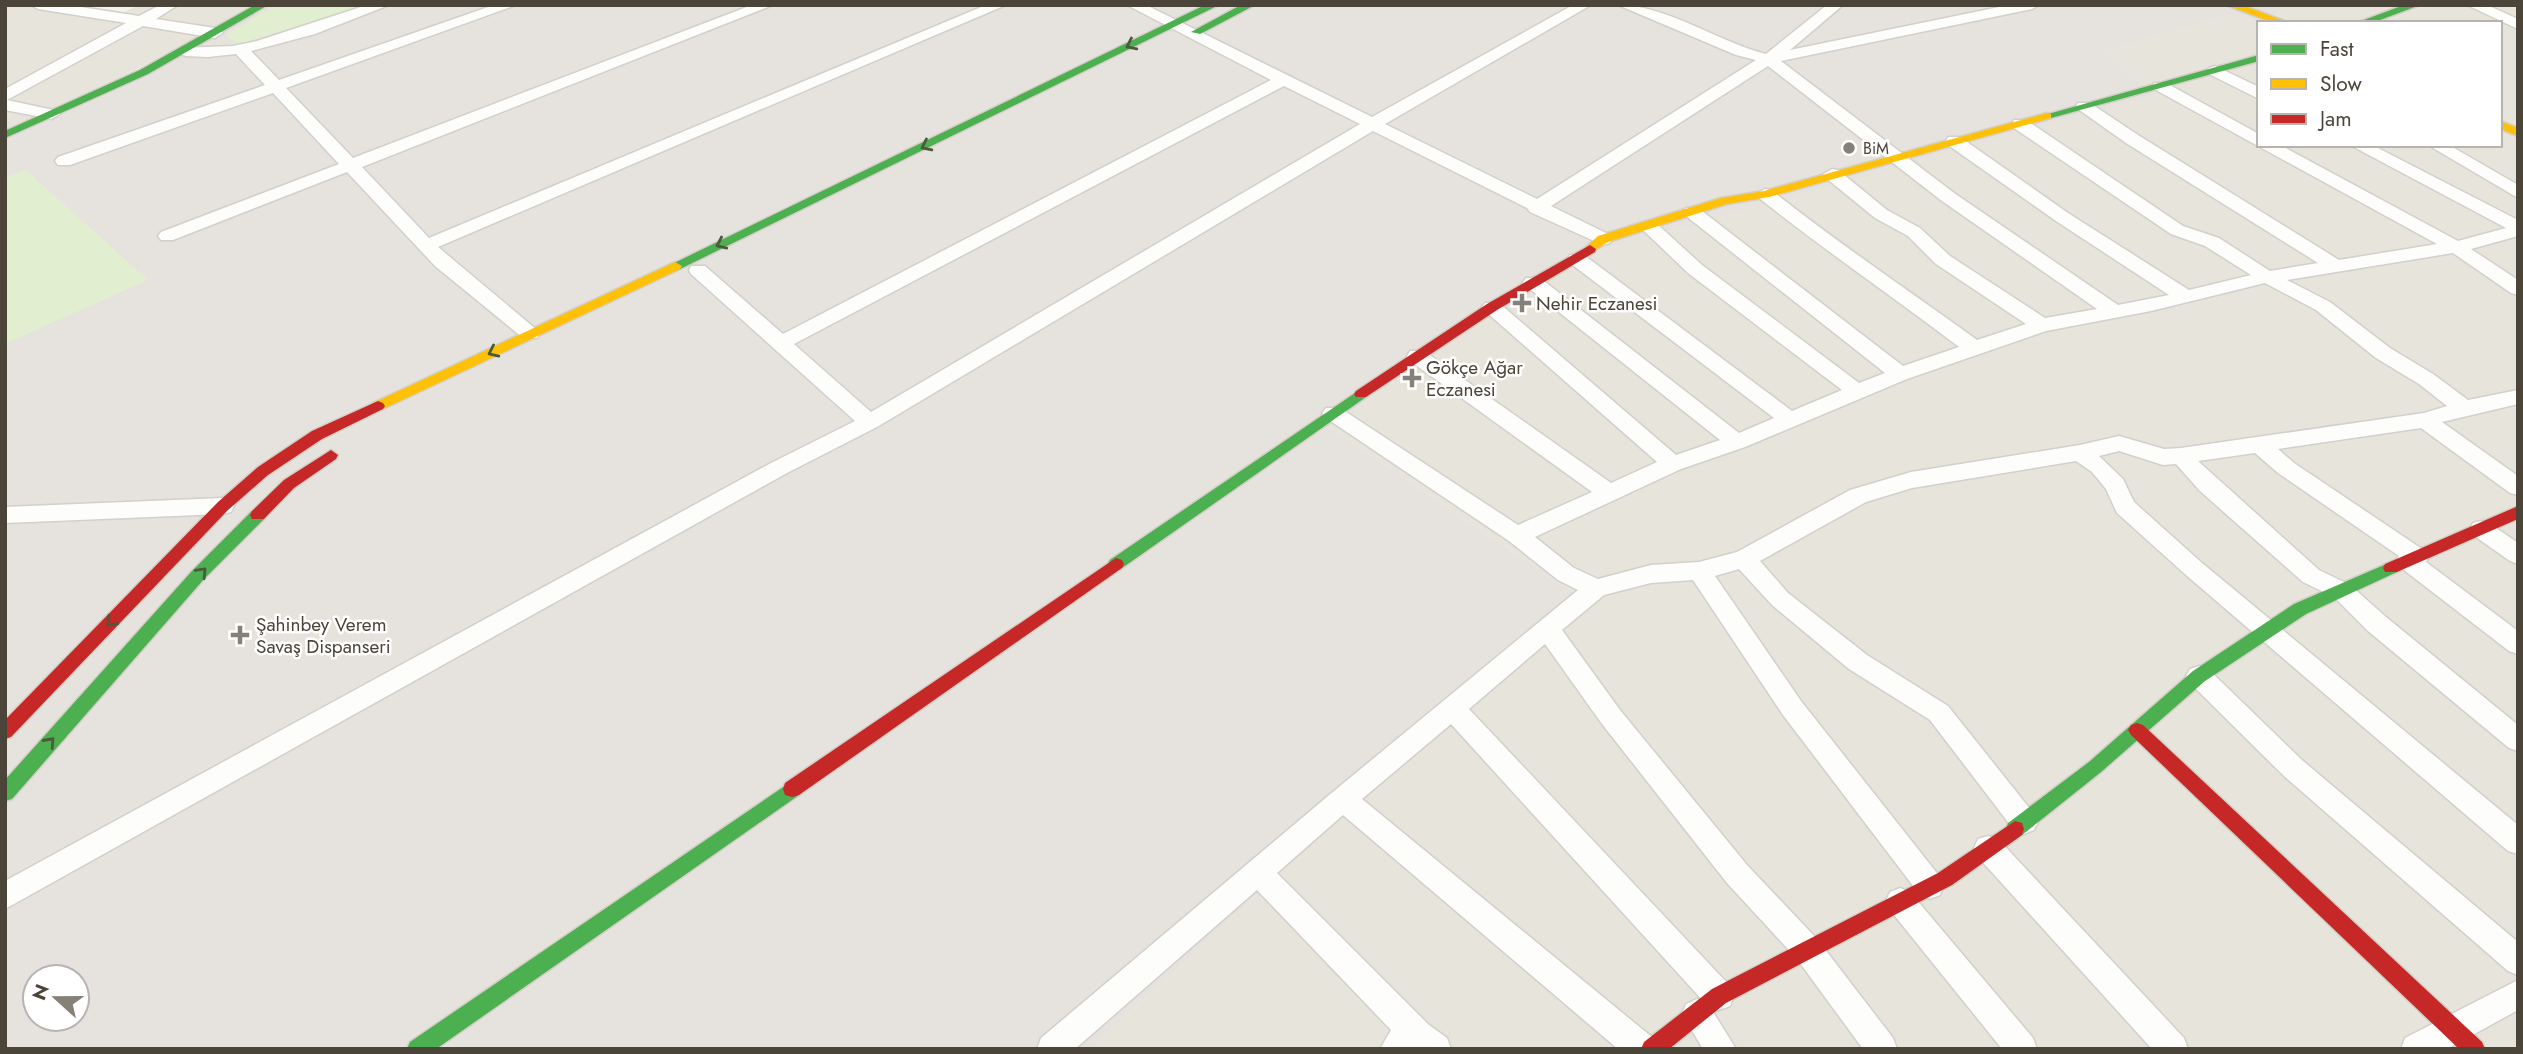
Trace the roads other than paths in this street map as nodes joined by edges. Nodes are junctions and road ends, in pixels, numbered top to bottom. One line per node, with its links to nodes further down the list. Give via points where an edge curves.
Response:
1 (38, 5): 21 (street)
2 (171, 5): 21 (street)
3 (262, 5): 24 (street)
4 (382, 5): 26 (street)
5 (509, 5): 32 (street)
6 (766, 5): 49 (street)
7 (999, 5): 59 (street)
8 (1134, 5): 22 (street)
9 (1214, 5): 22 (street)
10 (1250, 5): 25 (street)
11 (1584, 5): 39 (street)
12 (1625, 5): 28 (street)
13 (1836, 5): 28 (street)
14 (2032, 5): 28 (street)
15 (2231, 5): 18 (street)
16 (2415, 5): 20 (street)
17 (2474, 5): 23 (street)
18 (2268, 10): 19 (street)
19 (2282, 21)
20 (2367, 21)
21 (143, 22): 24 (street); 35 (street)
22 (1174, 24): 25 (street); 72 (street, one-way to 72)
23 (2518, 25)
24 (215, 33): 27 (street)
25 (1192, 33): 31 (street); 63 (street)
26 (241, 50): 27 (street); 32 (street)
27 (185, 51): 38 (street)
28 (1769, 59): 47 (street); 53 (street)
29 (2257, 59): 30 (street)
30 (2216, 71): 33 (street); 34 (street)
31 (1283, 80): 39 (street); 73 (street)
32 (273, 86): 48 (street); 49 (street)
33 (2160, 86): 37 (street); 42 (street)
34 (2257, 93)
35 (5, 96)
36 (5, 105): 38 (street)
37 (2084, 106): 40 (street); 62 (street)
38 (52, 114): 41 (street)
39 (1372, 124): 53 (street); 83 (street)
40 (2020, 124): 43 (street); 64 (street, via 2177,230 2212,242)
41 (5, 135)
42 (2257, 140)
43 (1954, 141): 47 (street); 67 (street)
44 (2271, 147): 60 (street)
45 (2362, 147): 56 (street)
46 (2439, 147): 51 (street)
47 (1895, 157): 50 (street); 69 (street)
48 (64, 161)
49 (349, 165): 57 (street); 59 (street)
50 (1832, 174): 52 (street); 70 (street, via 1881,214 1914,232 1943,260)
51 (2518, 193)
52 (1765, 194): 54 (street); 74 (street)
53 (1536, 208): 58 (street)
54 (1692, 212): 55 (street); 76 (street)
55 (1649, 226): 58 (street); 77 (street, via 1695,269)
56 (2518, 229): 60 (street)
57 (167, 236)
58 (1603, 239): 61 (street)
59 (426, 246): 72 (street)
60 (2456, 247): 62 (street); 66 (street)
61 (1577, 259): 65 (street); 81 (street)
62 (2336, 266): 64 (street)
63 (698, 270): 71 (street); 73 (street)
64 (2267, 277): 67 (street); 79 (street, via 2323,306)
65 (1533, 282): 68 (street); 84 (street)
66 (2518, 289)
67 (2185, 296): 69 (street)
68 (1492, 307): 75 (street); 88 (street)
69 (2112, 310): 70 (street)
70 (2042, 326): 74 (street)
71 (575, 331)
72 (530, 334): 89 (street, one-way to 89, via 317,435)
73 (779, 344): 83 (street)
74 (1974, 348): 76 (street)
75 (1417, 356): 80 (street); 91 (street)
76 (1900, 374): 77 (street)
77 (1859, 393): 81 (street)
78 (2518, 397): 79 (street)
79 (2464, 408): 82 (street)
80 (1333, 413): 96 (street); 128 (street)
81 (1790, 420): 84 (street)
82 (2426, 420): 85 (street); 90 (street)
83 (870, 422): 120 (street)
84 (1737, 442): 88 (street)
85 (2258, 443): 87 (street); 99 (street)
86 (2080, 453): 87 (street, via 2119,443 2163,457); 98 (street, via 1911,480 1858,496); 105 (street, via 2100,467 2125,507)
87 (2181, 456): 103 (street, via 2311,576)
88 (1673, 464): 91 (street)
89 (263, 471): 92 (street); 100 (street)
90 (2518, 486)
91 (1611, 494): 96 (street)
92 (223, 506): 94 (street); 111 (street, one-way to 111)
93 (2518, 512): 95 (street)
94 (5, 515)
95 (2482, 528): 97 (street); 99 (street)
96 (1517, 535): 102 (street, via 1566,574)
97 (2518, 555)
98 (1744, 559): 101 (street); 115 (street, via 1780,599 1858,662 1939,713)
99 (2412, 559): 103 (street); 106 (street)
100 (177, 570): 109 (street); 113 (street, one-way to 100, via 235,536 289,484 337,452 290,478)
101 (1699, 571): 102 (street, via 1651,574); 119 (street, via 1792,708)
102 (1596, 588): 104 (street)
103 (2342, 591): 105 (street); 112 (street)
104 (1547, 628): 108 (street); 122 (street, via 1611,717 1737,874)
105 (2268, 629): 107 (street); 116 (street)
106 (2518, 644)
107 (2199, 676): 110 (street); 123 (street, via 2294,769)
108 (1452, 708): 114 (street); 125 (street)
109 (47, 712)
110 (2137, 730): 115 (street); 126 (street)
111 (5, 732)
112 (2518, 740)
113 (5, 793)
114 (1343, 799): 118 (street); 131 (street)
115 (2024, 822): 117 (street)
116 (2518, 842)
117 (1988, 848): 119 (street); 136 (street)
118 (1258, 872): 127 (street); 129 (street)
119 (1930, 886): 121 (street)
120 (5, 896)
121 (1900, 901): 122 (street); 135 (street)
122 (1807, 948): 125 (street); 134 (street)
123 (2518, 961)
124 (2518, 994): 126 (street)
125 (1708, 1005): 132 (street); 133 (street)
126 (2453, 1027): 137 (street); 138 (street)
127 (1403, 1038): 130 (street)
128 (418, 1049)
129 (1052, 1049)
130 (1436, 1049)
131 (1642, 1049)
132 (1652, 1049)
133 (1721, 1049)
134 (1882, 1049)
135 (2022, 1049)
136 (2173, 1049)
137 (2416, 1049)
138 (2474, 1049)

